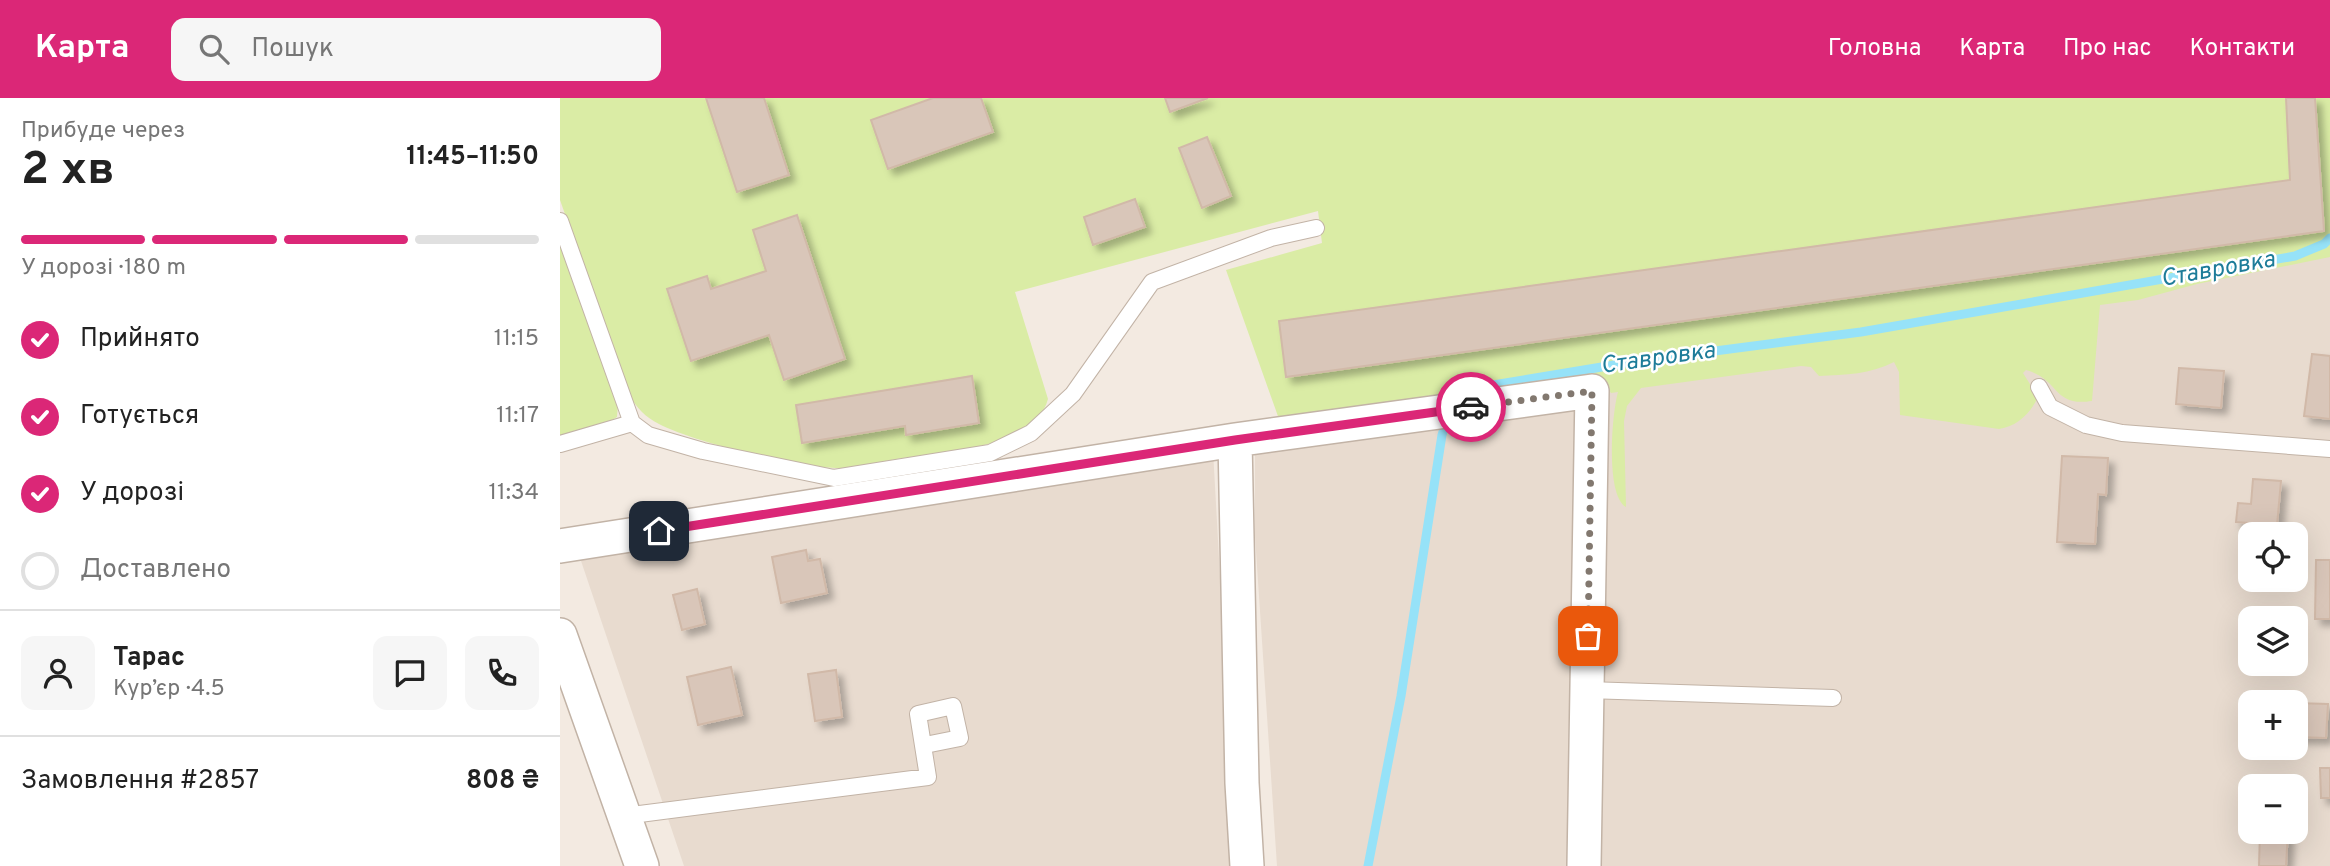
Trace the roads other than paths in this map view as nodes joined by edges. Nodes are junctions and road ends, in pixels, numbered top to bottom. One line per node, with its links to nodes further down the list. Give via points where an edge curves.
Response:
1 (560, 221): 4 (lane)
2 (1316, 228): 4 (lane, via 1271,237 1152,282 1073,394 1031,433 990,453 834,478 703,450 648,435)
3 (2039, 387): 7 (lane, via 2050,407 2086,425 2122,433)
4 (632, 423): 6 (lane)
5 (1235, 440): 8 (street); 10 (street, via 1592,391); 15 (street)
6 (560, 444)
7 (2330, 449)
8 (560, 546)
9 (560, 635): 13 (street)
10 (1587, 690): 11 (lane); 16 (street)
11 (1833, 698)
12 (925, 745): 13 (lane, via 928,777)
13 (624, 816): 14 (street)
14 (642, 866)
15 (1247, 866)
16 (1584, 866)

